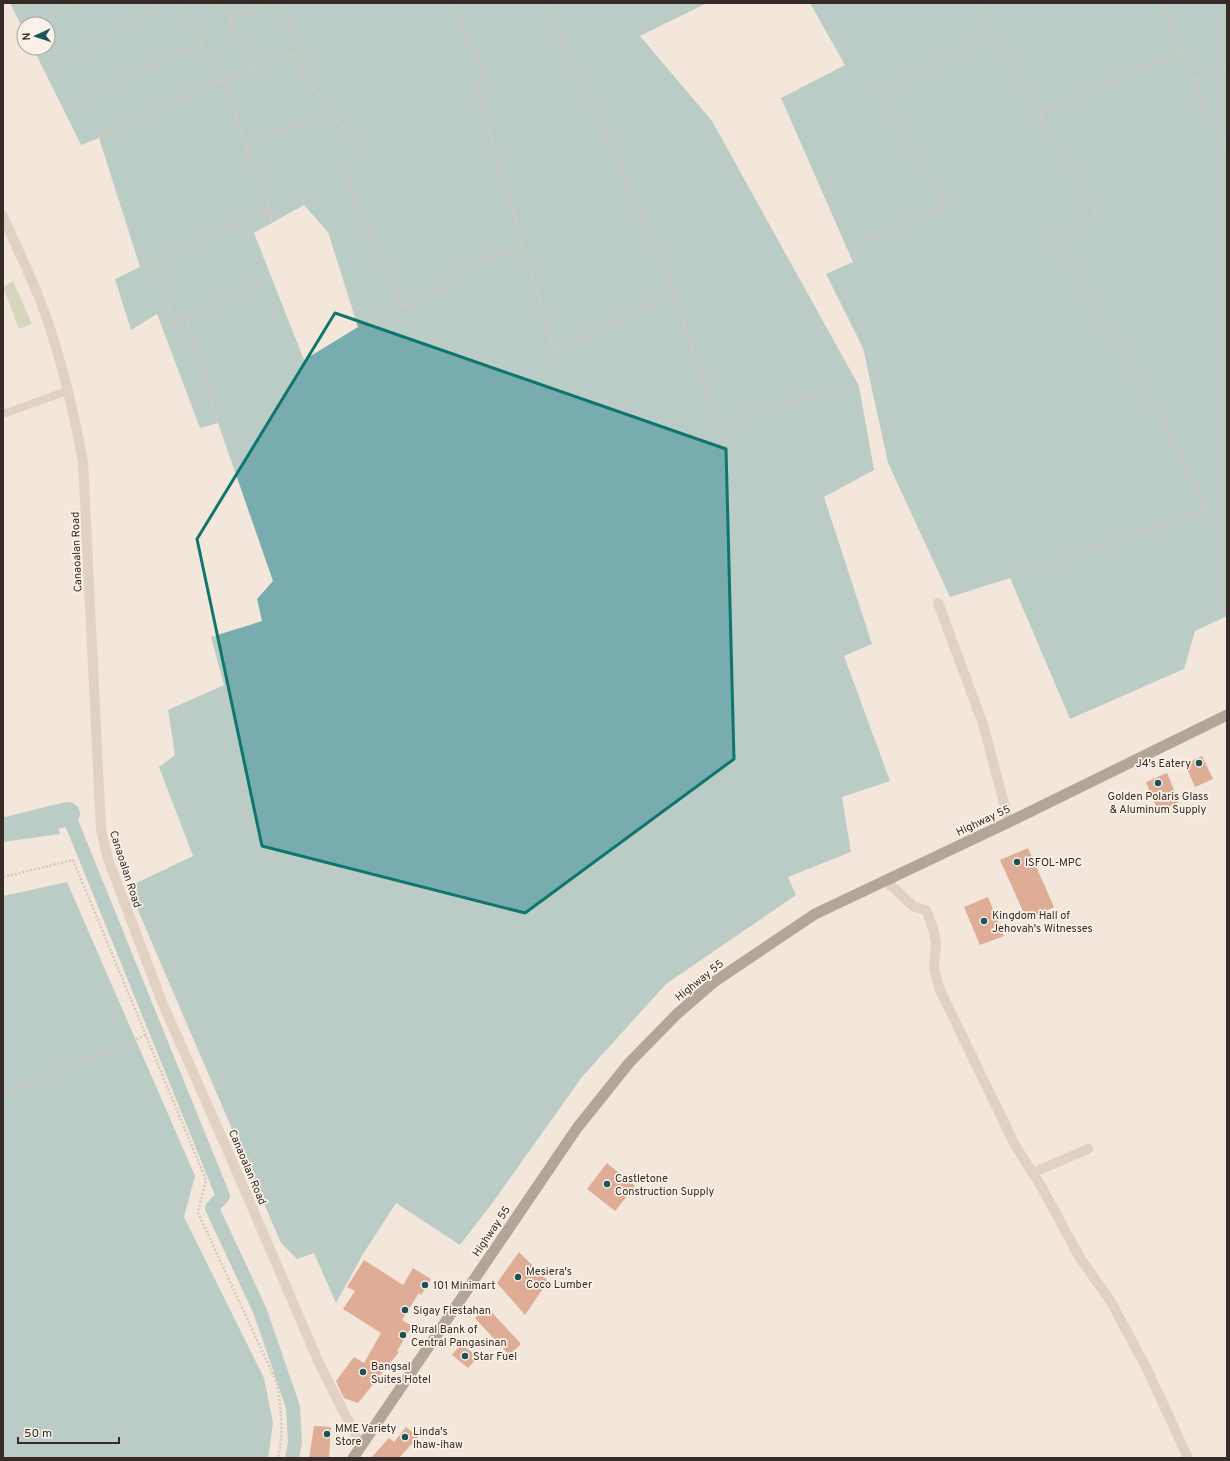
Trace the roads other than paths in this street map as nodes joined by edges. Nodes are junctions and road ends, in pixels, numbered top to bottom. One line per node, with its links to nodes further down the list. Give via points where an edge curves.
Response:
1 (3, 216): 2 (street, Canaoalan Road, via 40,300)
2 (67, 391): 3 (lane); 10 (street, Canaoalan Road, via 78,436 85,490 101,830 108,859 162,1002 319,1363)
3 (3, 414)
4 (938, 603): 6 (street, via 983,724)
5 (1227, 715): 6 (highway, Highway 55)
6 (1009, 822): 7 (highway, Highway 55)
7 (885, 880): 9 (street, via 914,907 926,910 936,943 934,968 939,988 1015,1145); 10 (highway, Highway 55, via 815,914 714,982 677,1014 629,1063 577,1128)
8 (1088, 1149): 9 (street)
9 (1032, 1173): 12 (street, via 1080,1258 1110,1300 1148,1371)
10 (361, 1446): 11 (highway, Highway 55)
11 (352, 1458)
12 (1188, 1458)

